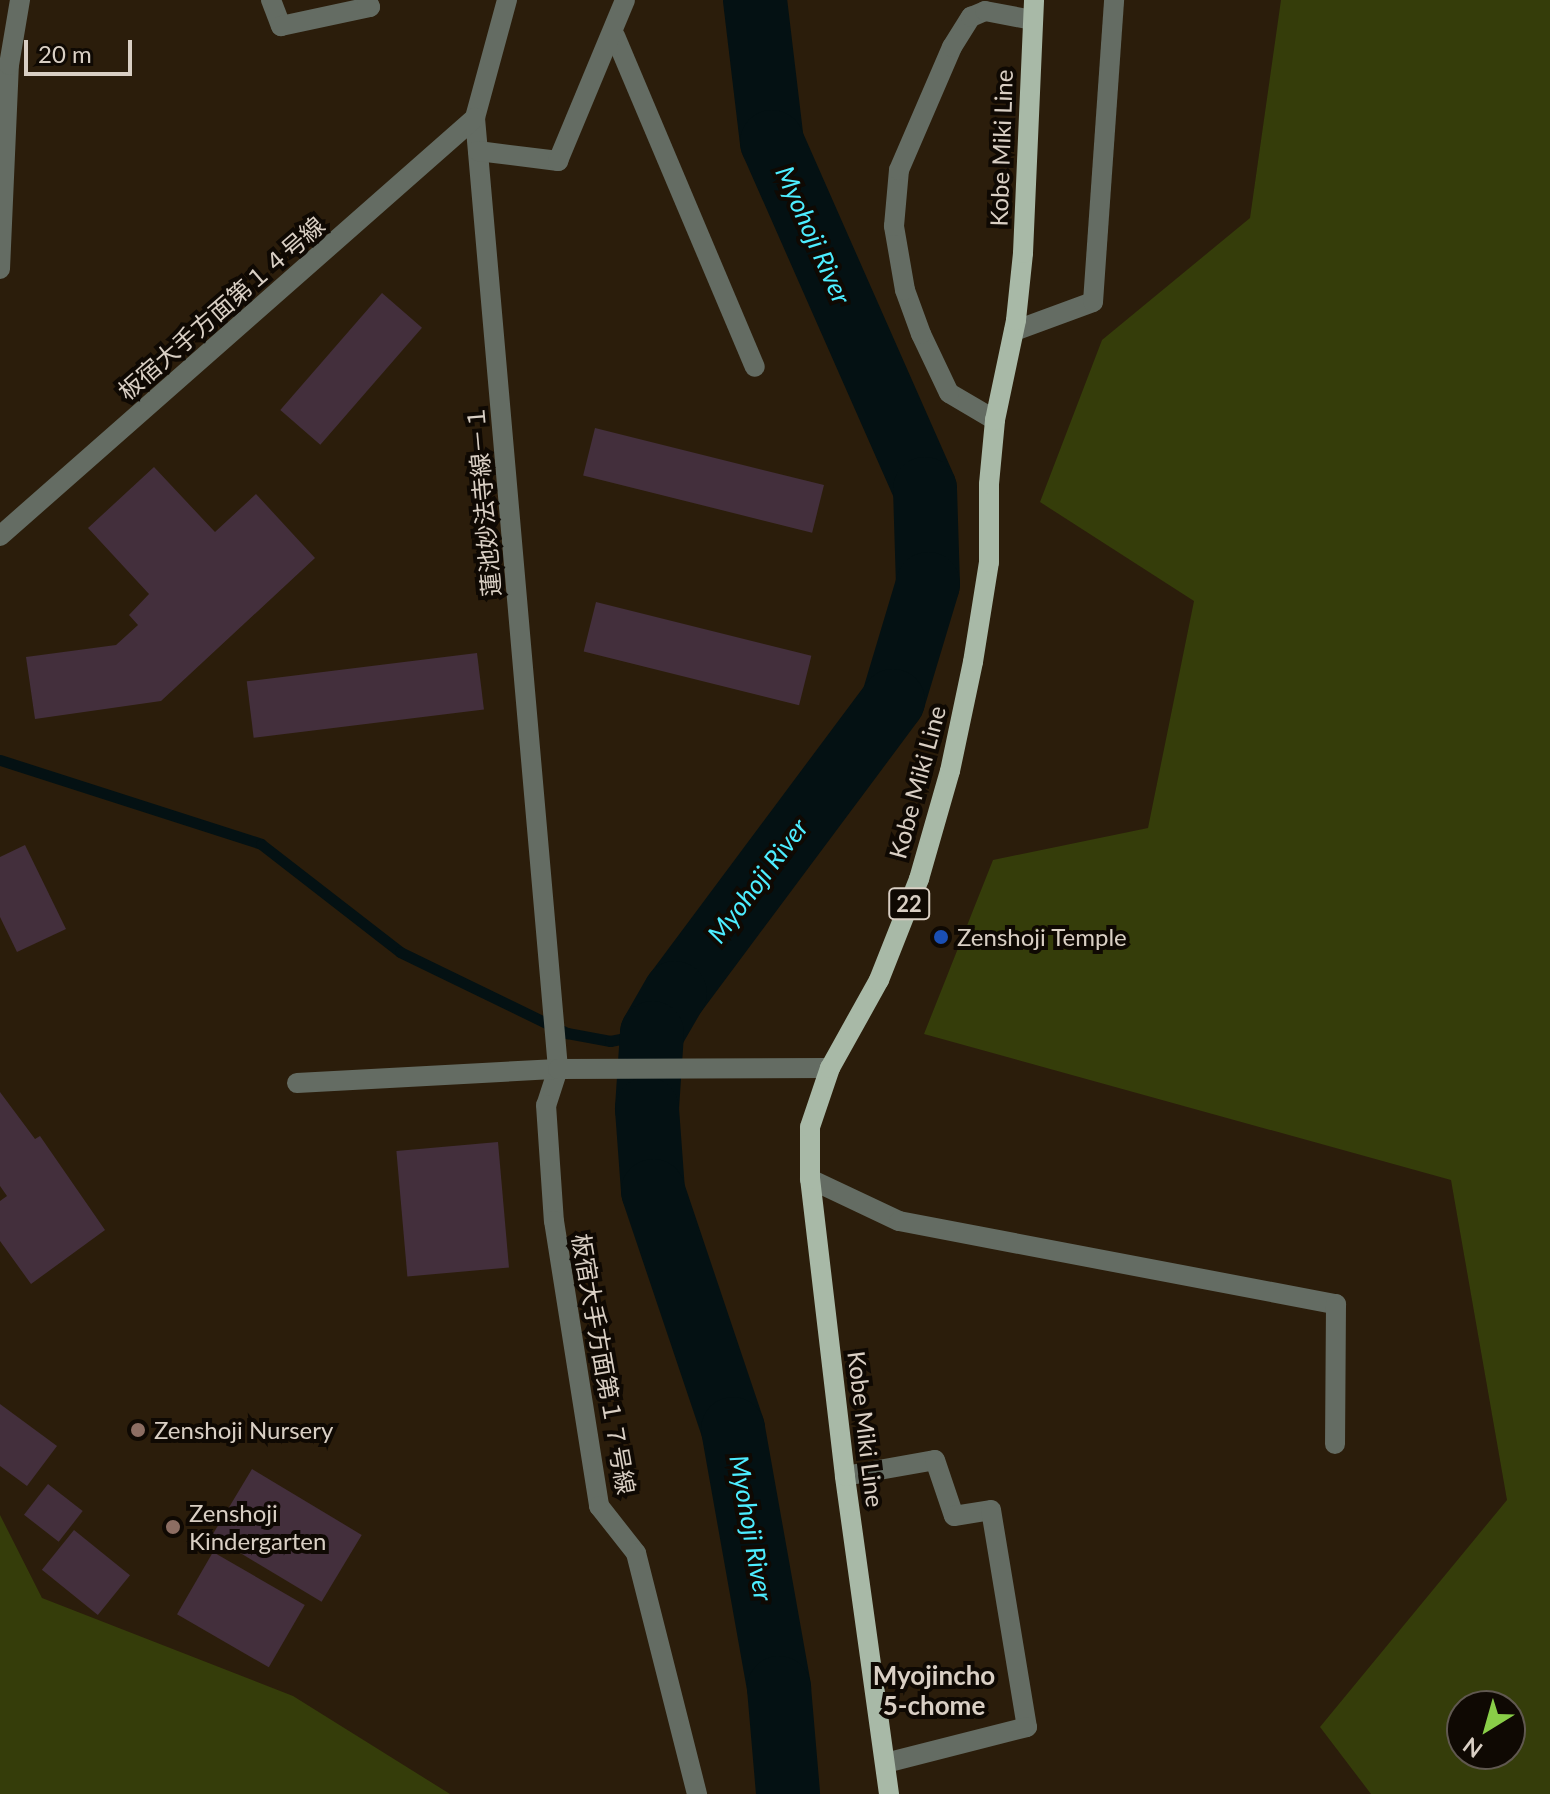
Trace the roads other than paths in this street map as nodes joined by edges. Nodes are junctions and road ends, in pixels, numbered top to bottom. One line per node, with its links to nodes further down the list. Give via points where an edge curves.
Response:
1 (20, 0): 9 (street)
2 (271, 0): 3 (street, via 281,26 370,7)
3 (367, 0)
4 (507, 0): 10 (street, 蓮池妙法寺線－１)
5 (625, 0): 8 (street)
6 (1114, 0): 13 (street, via 1093,302)
7 (1033, 10): 13 (main road, Kobe Miki Line / 22, via 1029,155); 15 (street, via 985,11 971,17 952,47 899,170 894,226 905,290 921,334 949,393)
8 (615, 36): 11 (street, via 558,161); 14 (street)
9 (4, 65): 12 (street)
10 (475, 118): 11 (street, 蓮池妙法寺線－１); 16 (street, 板宿大手方面第１４号線)
11 (478, 151): 17 (street, 蓮池妙法寺線－１)
12 (0, 269)
13 (1014, 331): 15 (main road, Kobe Miki Line / 22)
14 (755, 367)
15 (995, 420): 18 (main road, Kobe Miki Line / 22, via 989,562 950,771 919,879 879,980)
16 (0, 536)
17 (557, 1062): 18 (street, via 616,1071); 19 (street); 24 (street, 板宿大手方面第１７号線, via 546,1105 554,1221 599,1506 636,1553)
18 (830, 1068): 20 (main road, Kobe Miki Line / 22, via 810,1127)
19 (297, 1083)
20 (810, 1179): 21 (street, via 899,1221 1336,1304); 22 (main road, Kobe Miki Line / 22)
21 (1335, 1444)
22 (845, 1476): 23 (main road, Kobe Miki Line / 22); 23 (street, via 935,1460 954,1516 991,1510 1027,1727)
23 (886, 1763): 25 (main road, Kobe Miki Line / 22)
24 (697, 1794)
25 (889, 1794)

